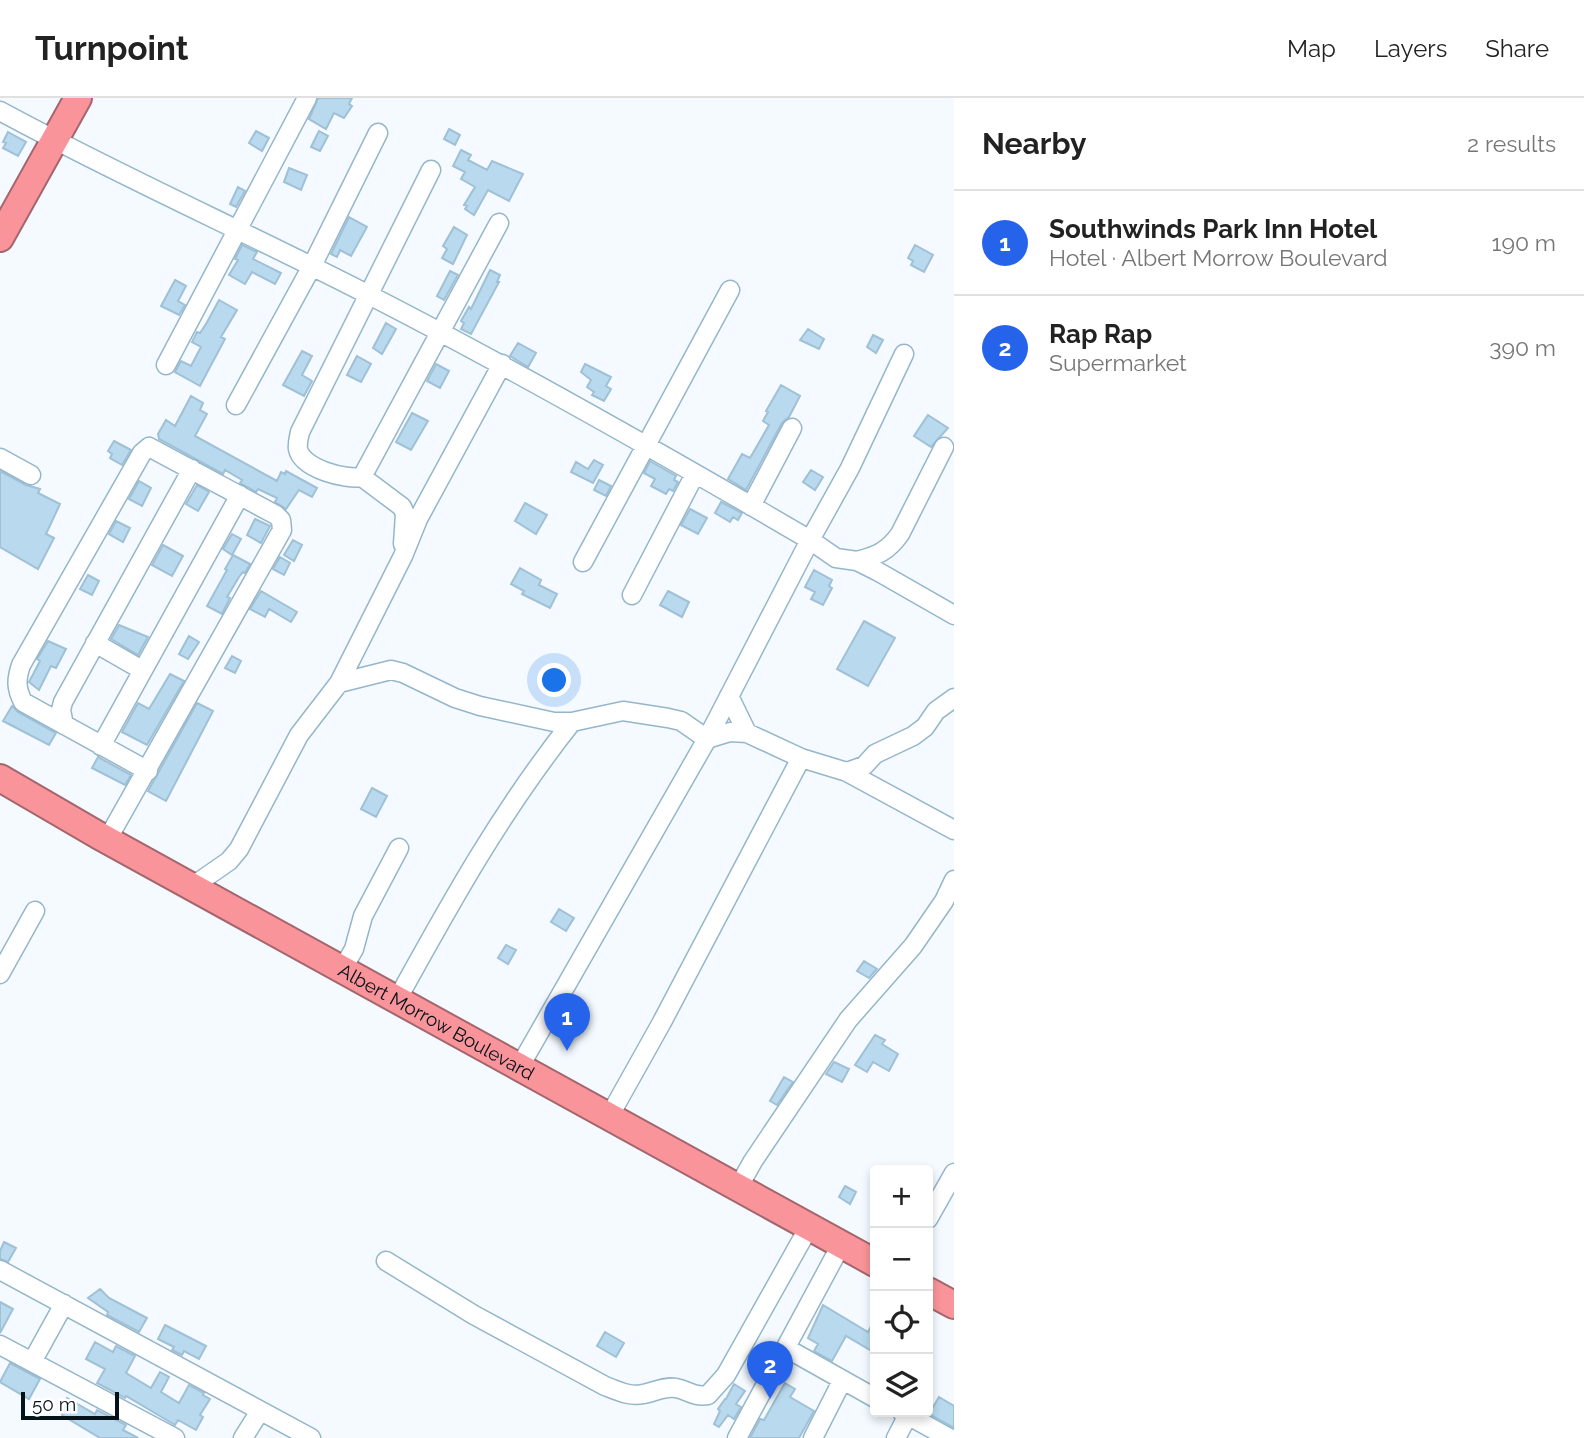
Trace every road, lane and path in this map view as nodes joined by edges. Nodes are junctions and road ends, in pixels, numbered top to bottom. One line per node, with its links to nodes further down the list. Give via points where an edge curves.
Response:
1 (78, 98): 5 (highway)
2 (307, 98): 8 (street)
3 (0, 111): 5 (street)
4 (378, 133): 10 (street)
5 (54, 141): 8 (street); 9 (highway)
6 (431, 170): 12 (street)
7 (499, 223): 13 (street)
8 (239, 229): 10 (street); 16 (street)
9 (0, 238)
10 (313, 266): 12 (street); 17 (street)
11 (730, 290): 19 (street)
12 (368, 294): 13 (street); 25 (street, via 300,432 298,450 304,459 326,471 350,479)
13 (440, 332): 15 (street); 25 (street)
14 (904, 354): 28 (street)
15 (502, 364): 19 (street); 29 (street)
16 (166, 365)
17 (236, 405)
18 (792, 428): 27 (street)
19 (646, 445): 23 (street); 31 (street)
20 (944, 447): 30 (street, via 901,534 881,554)
21 (0, 458): 24 (street)
22 (192, 469): 26 (street); 34 (street); 40 (street, via 154,448 144,449 21,665 16,680 23,702)
23 (695, 474): 27 (street); 32 (street)
24 (31, 475)
25 (362, 477): 29 (street, via 402,507)
26 (240, 495): 35 (street); 45 (street, via 276,514 282,530)
27 (751, 506): 28 (street)
28 (810, 540): 30 (street, via 836,558); 37 (street)
29 (402, 556): 36 (street)
30 (857, 561): 33 (street)
31 (583, 562)
32 (632, 595)
33 (954, 615)
34 (95, 643): 35 (street); 40 (street, via 63,702)
35 (142, 670): 43 (street)
36 (339, 683): 39 (street, via 391,670 480,706); 52 (street, via 299,735 239,849)
37 (729, 696): 41 (street); 42 (street)
38 (954, 698): 46 (street, via 914,736)
39 (572, 722): 42 (street, via 623,711 681,721); 56 (street, via 481,850)
40 (64, 724): 43 (street)
41 (747, 733): 42 (street, via 730,732); 44 (street)
42 (707, 739): 57 (street)
43 (102, 746): 45 (street)
44 (801, 758): 46 (street); 58 (street)
45 (148, 771): 49 (street)
46 (846, 772): 48 (street)
47 (0, 778): 49 (highway, Albert Morrow Boulevard)
48 (954, 830)
49 (107, 840): 52 (highway, Albert Morrow Boulevard)
50 (399, 848): 54 (street, via 363,916)
51 (954, 880): 60 (street, via 913,946 848,1020)
52 (193, 886): 54 (highway, Albert Morrow Boulevard)
53 (35, 911): 55 (street)
54 (343, 968): 56 (highway, Albert Morrow Boulevard)
55 (0, 974)
56 (398, 998): 57 (highway, Albert Morrow Boulevard)
57 (520, 1066): 58 (highway, Albert Morrow Boulevard)
58 (610, 1115): 60 (highway, Albert Morrow Boulevard)
59 (954, 1173): 61 (street)
60 (739, 1186): 62 (highway, Albert Morrow Boulevard)
61 (933, 1210)
62 (809, 1227): 63 (highway, Albert Morrow Boulevard); 65 (street, via 726,1375 708,1395 697,1397 676,1388 642,1395 606,1386)
63 (841, 1245): 64 (highway, Albert Morrow Boulevard); 71 (street)
64 (870, 1260)
65 (386, 1261)
66 (0, 1270): 68 (street)
67 (933, 1294): 69 (highway)
68 (64, 1304): 72 (street); 75 (street)
69 (954, 1305)
70 (0, 1345): 72 (street)
71 (786, 1348): 73 (street); 81 (street)
72 (32, 1363): 78 (street)
73 (842, 1381): 74 (street); 82 (street)
74 (870, 1395)
75 (260, 1411): 79 (street); 80 (street)
76 (904, 1417): 83 (street)
77 (912, 1417): 84 (street)
78 (175, 1438)
79 (243, 1438)
80 (310, 1438)
81 (737, 1438)
82 (813, 1438)
83 (896, 1438)
84 (949, 1438)

